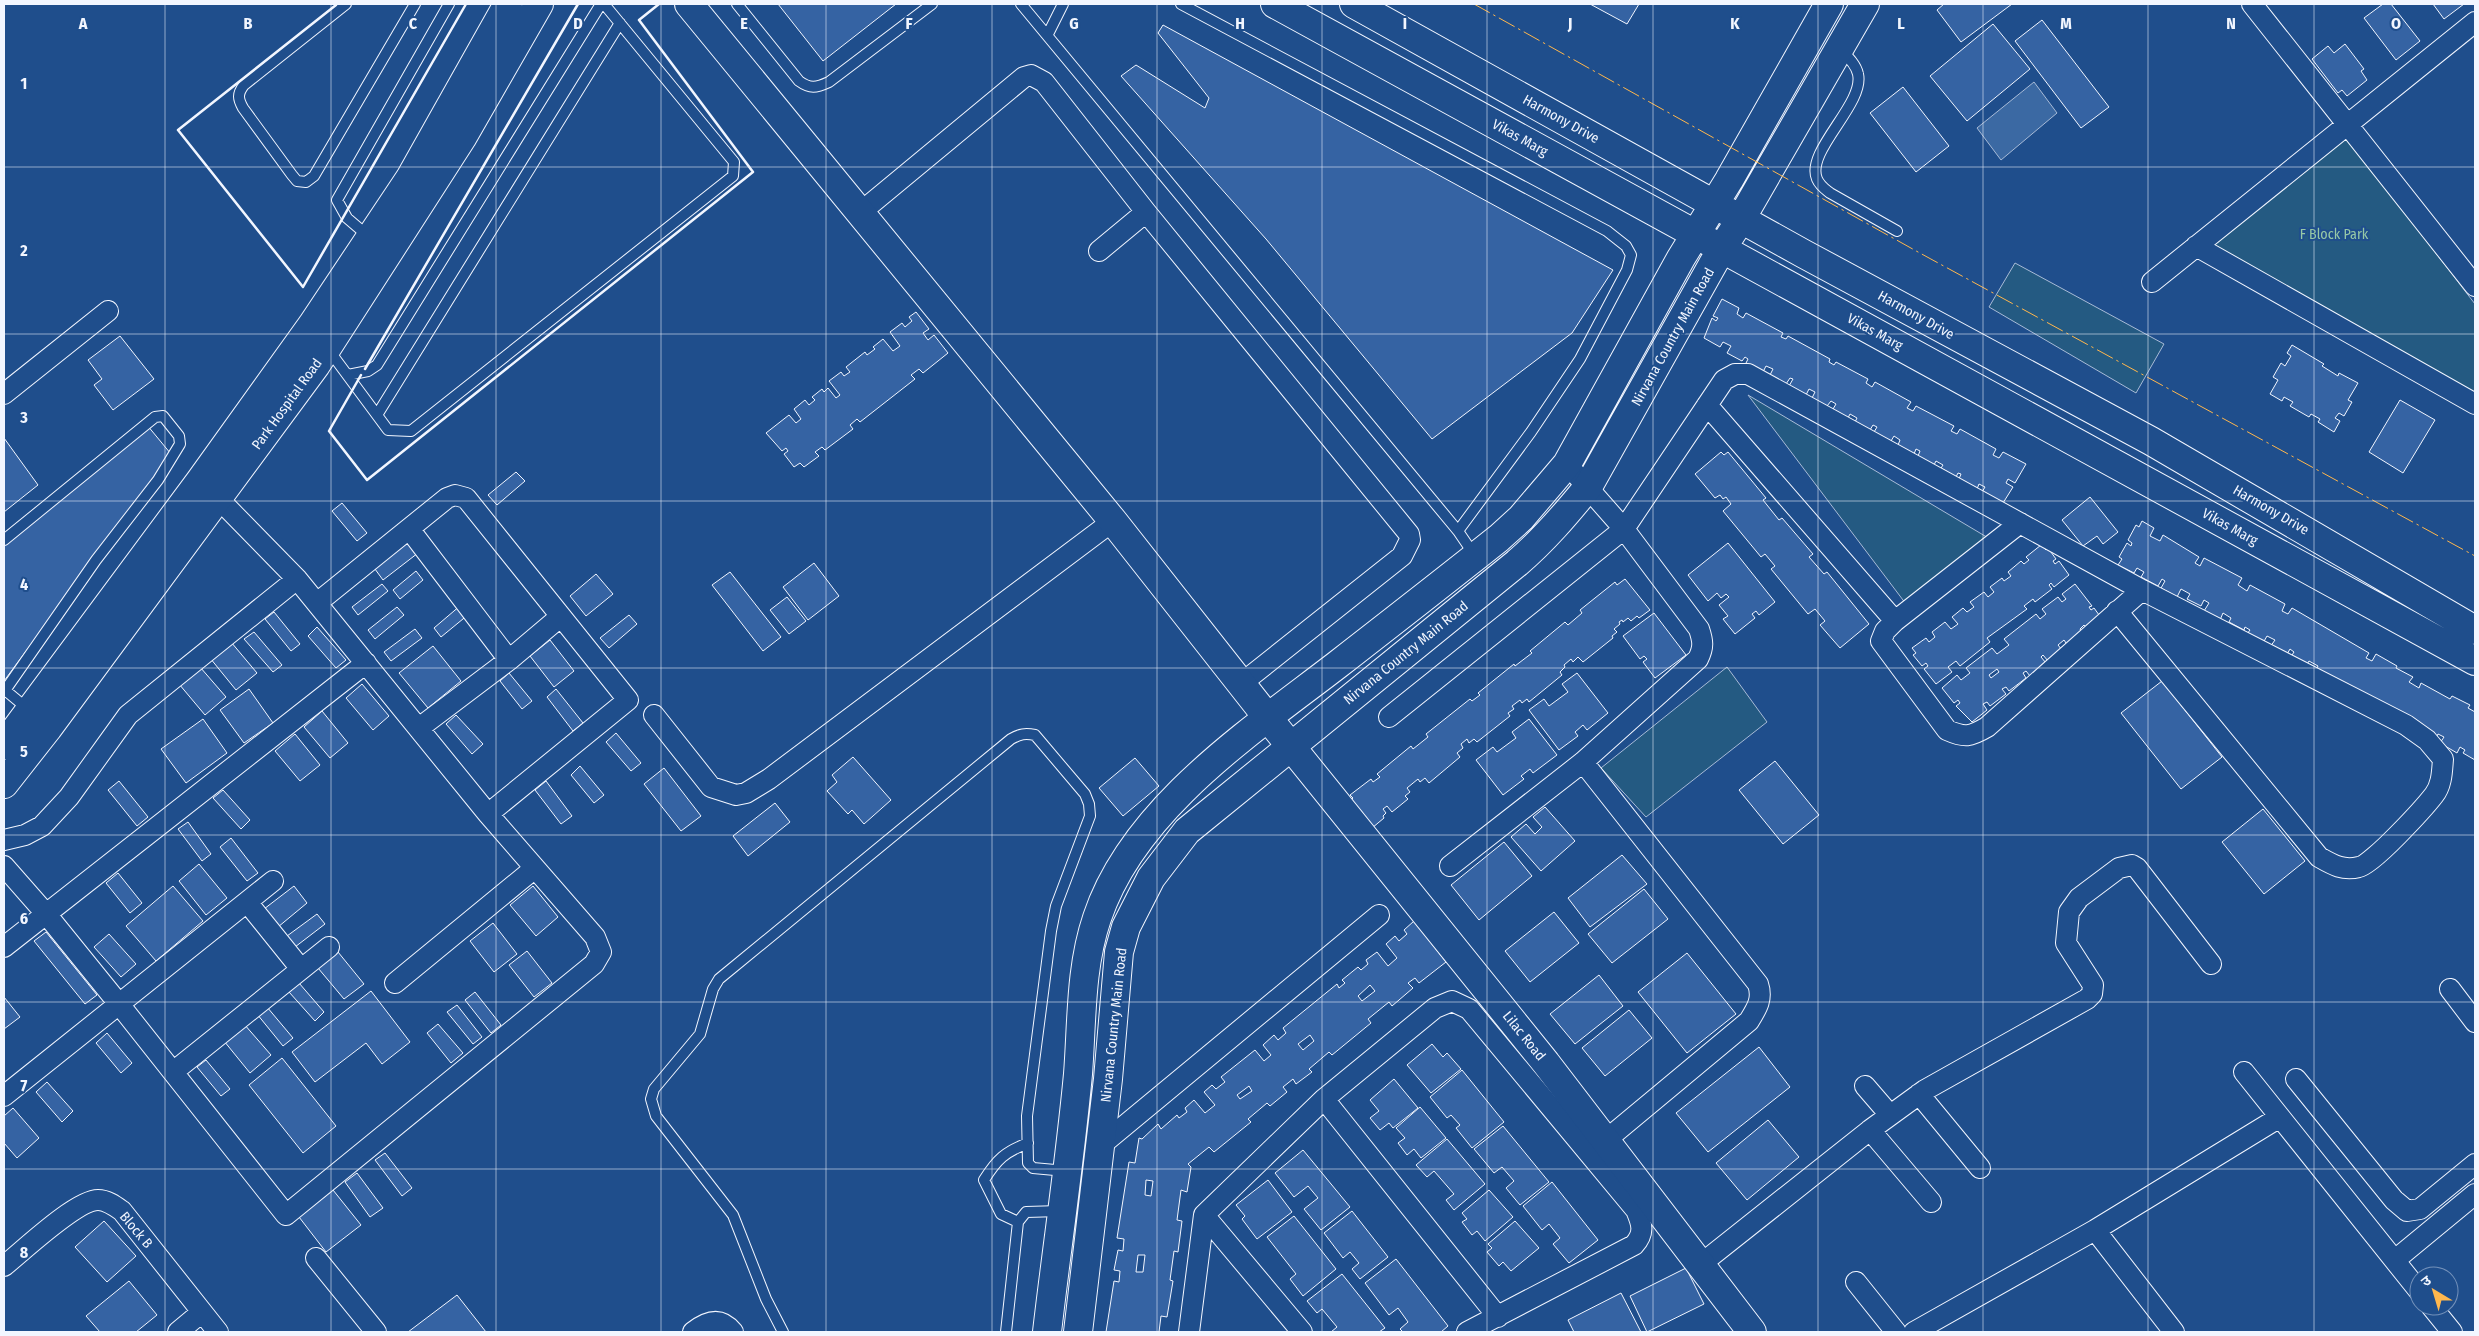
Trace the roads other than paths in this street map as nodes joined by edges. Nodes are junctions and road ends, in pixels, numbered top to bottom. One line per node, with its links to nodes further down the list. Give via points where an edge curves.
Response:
1 (346, 4): 2 (lane, via 239,92 243,108 292,175 301,182 314,176)
2 (415, 4)
3 (448, 4): 31 (lane, via 337,200 347,218)
4 (508, 4): 31 (street, Park Hospital Road, via 410,178)
5 (540, 4): 38 (street, Park Hospital Road, via 462,138)
6 (602, 4): 20 (lane); 39 (lane, via 377,365)
7 (689, 4): 26 (street, Lilac Road)
8 (737, 4): 9 (lane, via 799,81 808,88 816,88 829,82)
9 (932, 4)
10 (1021, 4): 21 (lane)
11 (1063, 4): 21 (lane)
12 (1181, 4): 51 (lane, via 1607,231 1626,246 1631,255 1627,270 1580,359)
13 (1275, 4): 23 (street, Vikas Marg)
14 (1354, 4): 18 (street, Harmony Drive)
15 (1829, 4): 25 (street)
16 (1865, 4): 22 (street, Nirvana Country Main Road)
17 (2252, 4): 24 (street)
18 (1385, 22): 23 (street); 25 (street, Harmony Drive)
19 (2475, 22): 24 (street)
20 (620, 23): 43 (lane); 43 (lane, via 734,162 733,176 411,431 388,430)
21 (1048, 34): 51 (lane)
22 (1840, 48): 28 (street, Nirvana Country Main Road); 29 (lane, via 1856,66 1859,82 1850,105 1817,162 1816,178 1830,193)
23 (1366, 54): 30 (street, Vikas Marg)
24 (2349, 125): 32 (street); 35 (street)
25 (1714, 204): 28 (street, Harmony Drive); 30 (street)
26 (861, 212): 27 (street, via 1024,77 1031,75 1044,82); 47 (street, Lilac Road)
27 (1146, 212): 34 (street); 64 (street, via 1409,534 1410,540 1402,556)
28 (1741, 219): 33 (street, Nirvana Country Main Road); 60 (street, Harmony Drive, via 2151,441)
29 (1897, 231)
30 (1695, 235): 33 (street, Vikas Marg); 44 (street)
31 (370, 238): 46 (street, Park Hospital Road)
32 (2196, 246): 36 (street); 42 (street)
33 (1722, 248): 45 (street, Nirvana Country Main Road); 62 (street, Vikas Marg)
34 (1099, 252)
35 (2474, 280)
36 (2152, 282)
37 (108, 311): 40 (street)
38 (327, 348): 39 (lane); 46 (street, Park Hospital Road)
39 (348, 376): 43 (lane)
40 (4, 394)
41 (1707, 404): 48 (street, via 1724,380 1735,374 1748,374); 49 (street); 59 (street)
42 (2475, 404)
43 (377, 415)
44 (1567, 464): 45 (street); 53 (street, via 1521,518)
45 (1588, 487): 49 (street); 72 (street, Nirvana Country Main Road, via 1530,552)
46 (209, 489): 54 (street); 69 (street, Park Hospital Road)
47 (1113, 520): 64 (street, Lilac Road); 66 (street, via 746,793 736,795 711,787)
48 (2020, 523): 55 (street); 59 (street)
49 (1624, 529): 67 (street); 73 (street, via 1699,629 1703,650 1698,659)
50 (410, 530): 56 (street); 58 (street, via 447,498 455,495 466,498); 61 (street)
51 (1458, 531): 53 (lane)
52 (4, 540): 65 (lane, via 155,417 163,416 179,436 180,444 162,474 96,560)
53 (1476, 557): 68 (street)
54 (297, 579): 56 (street); 76 (street, via 128,715 69,797 42,826 25,835)
55 (2142, 590): 57 (street); 57 (street, via 2406,725 2427,740 2443,758 2442,778 2435,795 2375,857 2360,867 2338,868 2320,857)
56 (317, 603): 63 (street)
57 (2117, 611): 59 (street, via 1987,727 1972,736 1947,730 1880,641 1884,631)
58 (560, 617): 61 (street); 75 (street, via 628,700)
59 (1895, 621)
60 (2475, 630)
61 (509, 660): 70 (street)
62 (2475, 661)
63 (366, 663): 70 (street); 82 (street)
64 (1242, 683): 68 (street, Lilac Road)
65 (4, 691): 69 (lane)
66 (654, 715)
67 (1389, 717)
68 (1268, 718): 72 (street, Lilac Road); 107 (street, via 1194,780 1159,816 1124,862 1097,917 1089,947)
69 (39, 719): 71 (street, Park Hospital Road); 74 (street, Park Hospital Road)
70 (419, 728): 75 (street)
71 (4, 745)
72 (1291, 745): 102 (street, Lilac Road); 104 (street, Nirvana Country Main Road, via 1187,831 1161,862 1137,903 1119,952)
73 (1584, 762): 78 (street); 102 (street, via 1758,984 1761,995 1748,1021)
74 (4, 784)
75 (488, 814): 79 (street)
76 (4, 840)
77 (4, 866): 82 (street)
78 (1450, 866)
79 (535, 868): 88 (street); 92 (street, via 595,937 601,952 594,964 286,1215)
80 (274, 881): 81 (street)
81 (247, 902): 87 (street); 90 (street)
82 (47, 915): 84 (street); 90 (street)
83 (1379, 915): 104 (street)
84 (4, 947)
85 (329, 947): 87 (street)
86 (2211, 964): 96 (street, via 2142,873 2132,865 2126,865 2078,898 2069,912 2066,943 2090,979 2092,994)
87 (301, 969): 92 (street)
88 (395, 983)
89 (2450, 989): 91 (street)
90 (119, 1004): 92 (street); 97 (street)
91 (2475, 1022)
92 (173, 1072)
93 (2244, 1072): 100 (street)
94 (2296, 1079): 105 (street, via 2394,1200 2407,1211 2420,1209)
95 (1866, 1086): 99 (street)
96 (1919, 1094): 99 (street); 106 (street)
97 (4, 1096)
98 (1324, 1099): 111 (street); 122 (street); 122 (street, via 1435,1008 1452,1001 1463,1004 1636,1210 1642,1231 1634,1245)
99 (1890, 1115): 101 (street)
100 (2280, 1117): 113 (street); 115 (street)
101 (1870, 1130): 109 (street); 116 (street)
102 (1606, 1140): 116 (street, Lilac Road)
103 (1028, 1143): 107 (lane, via 1028,1162 1032,1168); 112 (lane, via 1010,1150 995,1162 984,1180 1001,1214); 128 (lane, via 1027,1116 1051,931 1056,906 1090,816 1084,794 1035,735 1028,733 1011,739 719,979 712,989 700,1034 654,1089 652,1099 656,1116 733,1214)
104 (1100, 1146): 131 (street, Nirvana Country Main Road)
105 (2475, 1164)
106 (1980, 1168)
107 (1066, 1172): 110 (street)
108 (2475, 1194): 115 (street)
109 (1931, 1202)
110 (1061, 1211): 112 (lane, via 1026,1212); 130 (street)
111 (1204, 1215): 132 (street); 133 (street)
112 (1018, 1222): 129 (lane)
113 (2095, 1230): 137 (street); 138 (street)
114 (316, 1258): 125 (street)
115 (2394, 1260): 118 (street)
116 (1701, 1264): 135 (street, Lilac Road)
117 (4, 1266): 120 (street, Block B, via 76,1208 97,1200 106,1201 122,1211)
118 (2409, 1279)
119 (1856, 1282): 136 (street)
120 (202, 1312): 123 (street); 124 (street, Block B)
121 (2439, 1316): 139 (street)
122 (1498, 1318): 134 (street)
123 (178, 1332)
124 (218, 1332)
125 (376, 1332)
126 (693, 1332): 127 (street, via 715,1320)
127 (734, 1332)
128 (783, 1332)
129 (1006, 1332)
130 (1047, 1332)
131 (1078, 1332)
132 (1189, 1332)
133 (1302, 1332)
134 (1467, 1332)
135 (1752, 1332)
136 (1896, 1332)
137 (1914, 1332)
138 (2174, 1332)
139 (2452, 1332)

